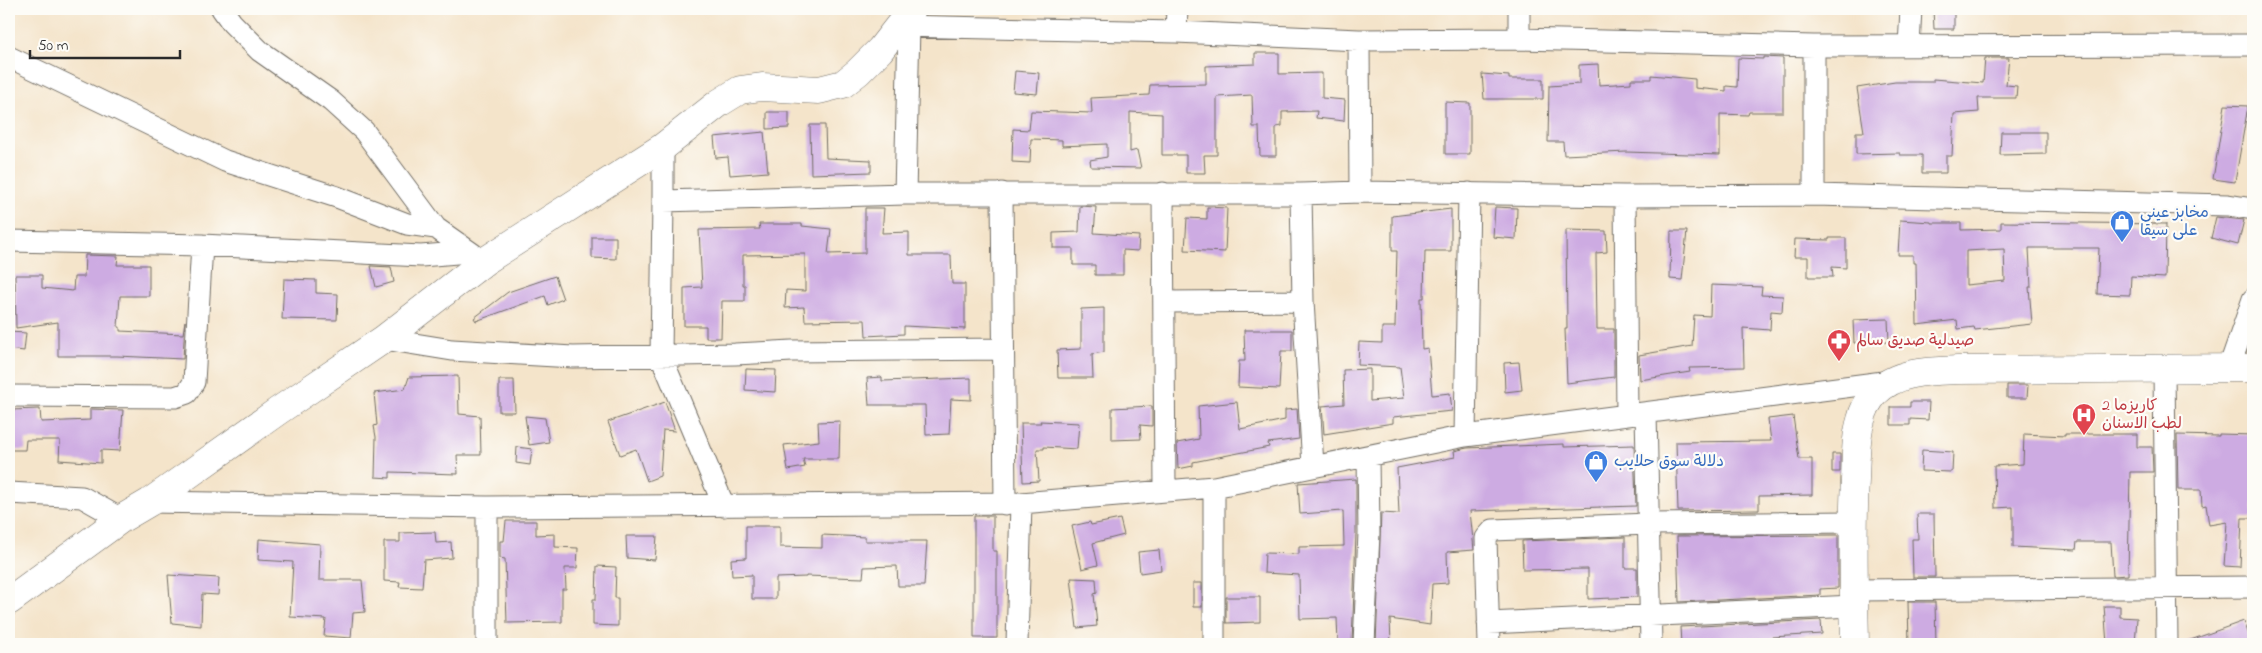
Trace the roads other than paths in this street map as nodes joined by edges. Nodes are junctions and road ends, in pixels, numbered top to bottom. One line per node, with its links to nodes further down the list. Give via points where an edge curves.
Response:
1 (222, 9): 24 (street, via 260,51 332,101 364,131)
2 (1177, 9): 6 (street)
3 (1519, 9): 7 (street)
4 (1911, 9): 11 (street)
5 (906, 21): 6 (street); 13 (street, via 843,84 819,90 762,87 740,90); 17 (street)
6 (1176, 32): 8 (street)
7 (1519, 39): 8 (street); 10 (street)
8 (1360, 40): 14 (street)
9 (2253, 45): 11 (street)
10 (1814, 46): 11 (street); 20 (street)
11 (1909, 46)
12 (9, 57): 24 (street, via 226,161 407,224)
13 (663, 147): 22 (street); 27 (street)
14 (1360, 192): 16 (street); 19 (street)
15 (1163, 193): 18 (street); 19 (street); 30 (street)
16 (1469, 193): 21 (street); 39 (street)
17 (905, 194): 18 (street); 22 (street)
18 (1002, 194): 32 (street)
19 (1301, 194): 29 (street)
20 (1814, 195): 21 (street); 23 (street, via 2228,205)
21 (1625, 196): 38 (street)
22 (663, 201): 33 (street)
23 (2253, 209)
24 (436, 228): 27 (street)
25 (9, 242): 26 (street)
26 (202, 245): 27 (street); 37 (street, via 194,382 187,393 175,397)
27 (477, 256): 31 (street)
28 (2253, 300): 34 (street)
29 (1303, 301): 30 (street); 41 (street)
30 (1164, 302): 43 (street)
31 (384, 339): 33 (street, via 452,350 513,355); 45 (street)
32 (1002, 349): 33 (street); 46 (street)
33 (661, 356): 48 (street)
34 (2241, 368): 35 (street)
35 (2164, 370): 36 (street, via 1942,370); 52 (street)
36 (1890, 381): 38 (street); 50 (street, via 1875,393 1861,420)
37 (9, 396)
38 (1637, 414): 39 (street); 51 (street)
39 (1464, 436): 40 (street)
40 (1368, 456): 41 (street); 61 (street, via 1369,532)
41 (1313, 466): 42 (street)
42 (1214, 487): 43 (street); 60 (street)
43 (1165, 490): 46 (street)
44 (9, 493): 49 (street, via 82,497)
45 (150, 502): 47 (street); 49 (street)
46 (1013, 503): 48 (street); 59 (street)
47 (486, 506): 48 (street); 58 (street)
48 (724, 506)
49 (121, 519): 55 (street)
50 (1853, 522): 51 (street); 54 (street)
51 (1649, 524): 56 (street); 57 (street, via 1493,530 1486,538)
52 (2166, 587): 53 (street); 54 (street); 65 (street)
53 (2253, 587)
54 (1854, 598): 56 (street); 64 (street)
55 (9, 602)
56 (1651, 615): 57 (street); 63 (street)
57 (1488, 623): 62 (street)
58 (487, 644)
59 (1018, 644)
60 (1214, 644)
61 (1364, 644)
62 (1489, 644)
63 (1651, 644)
64 (1855, 644)
65 (2167, 644)

